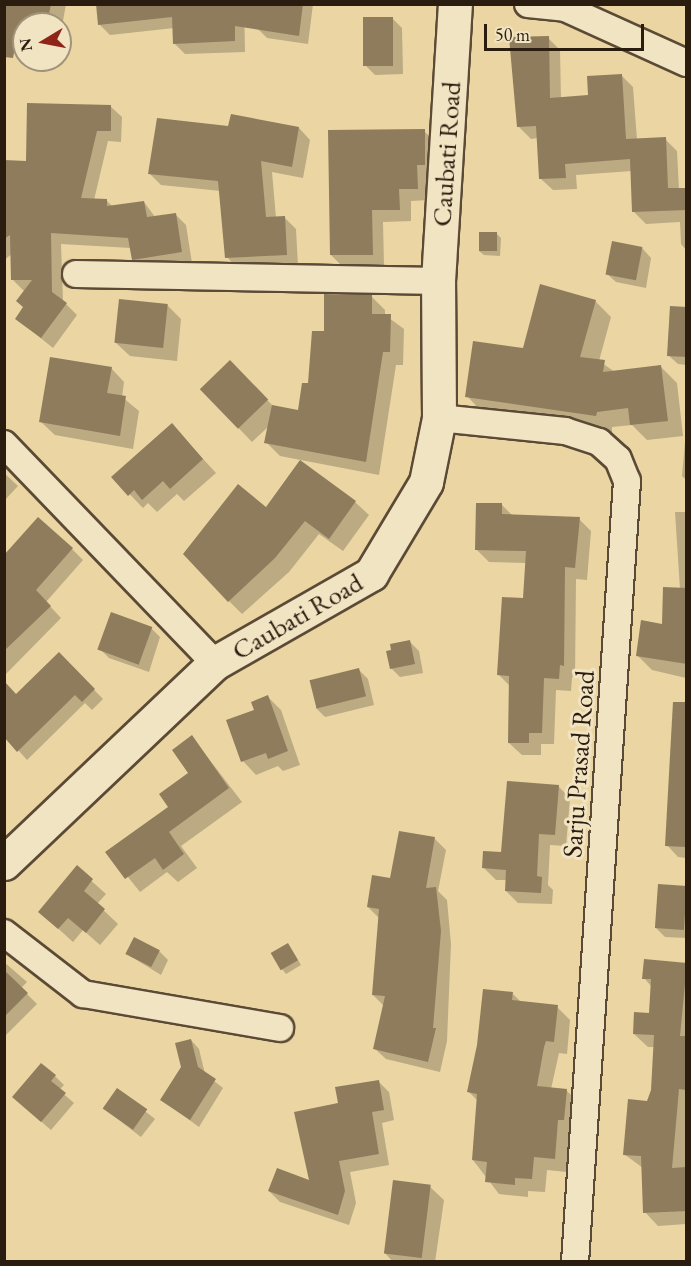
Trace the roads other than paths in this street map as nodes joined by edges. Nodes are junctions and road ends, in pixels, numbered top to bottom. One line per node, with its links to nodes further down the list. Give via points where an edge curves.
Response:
1 (455, 4): 5 (street, Caubati Road)
2 (528, 4): 3 (street, via 564,8)
3 (687, 63)
4 (76, 274): 5 (street)
5 (438, 281): 6 (street, Caubati Road)
6 (440, 418): 8 (street, Caubati Road, via 426,482 371,574); 12 (street, Sarju Prasad Road, via 565,431 599,442 618,459 627,481)
7 (4, 444): 8 (street)
8 (215, 663): 9 (street, Caubati Road)
9 (4, 863)
10 (4, 933): 11 (street, via 83,994)
11 (280, 1028)
12 (575, 1262)

